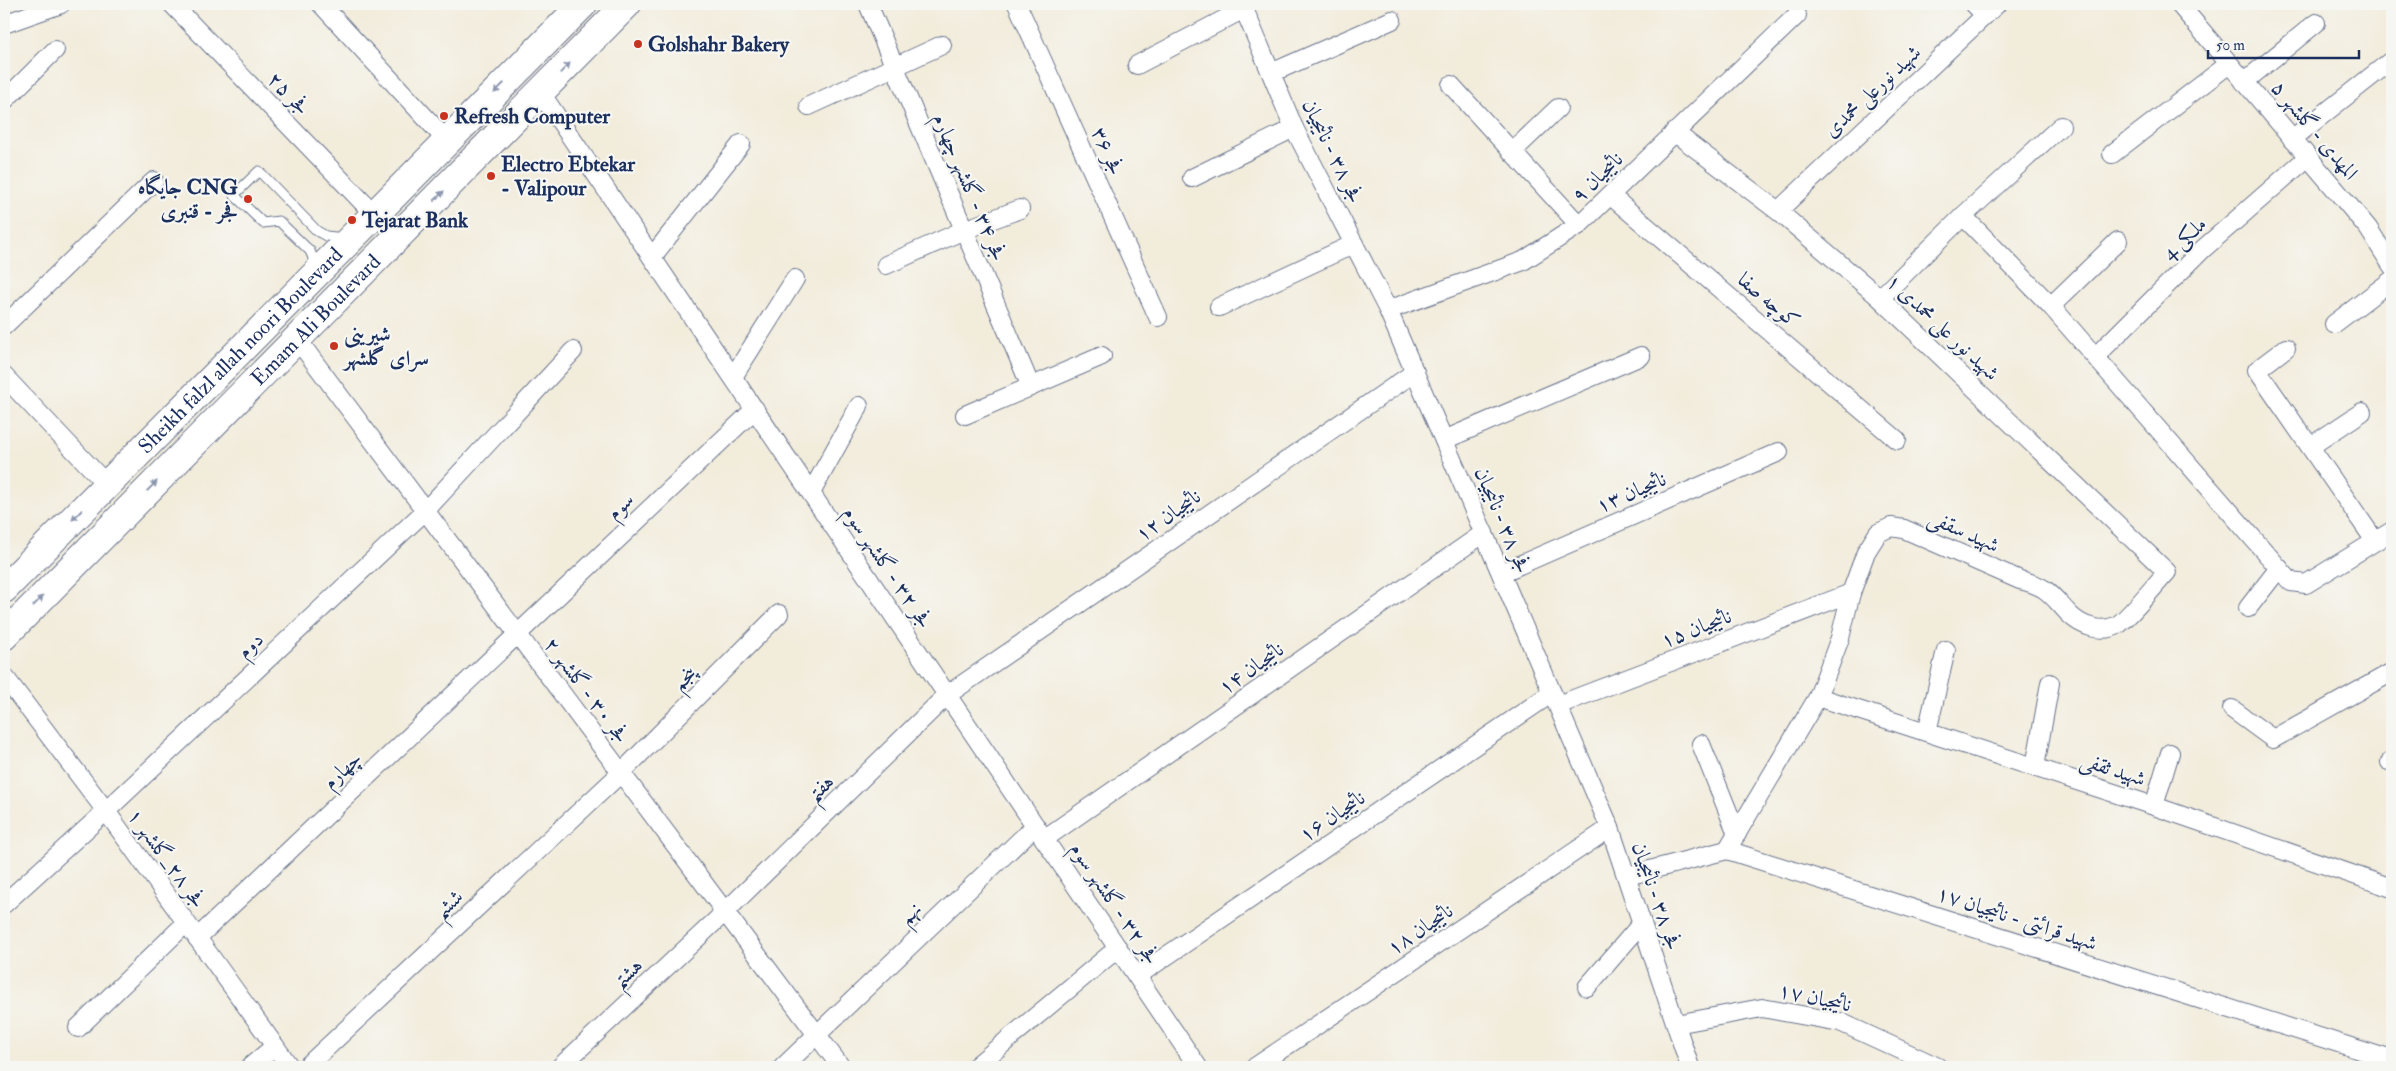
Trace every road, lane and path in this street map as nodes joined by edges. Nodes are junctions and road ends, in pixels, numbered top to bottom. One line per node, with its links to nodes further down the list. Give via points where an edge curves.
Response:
1 (61, 4): 13 (street)
2 (172, 4): 42 (street, فجر ۲۵)
3 (321, 4): 32 (street)
4 (582, 4): 32 (main road, Sheikh falzl allah noori Boulevard, one-way to 32)
5 (627, 4): 24 (main road, Emam Ali Boulevard, one-way to 5)
6 (868, 4): 20 (street, فجر ۳۴ - گلشهر چهارم)
7 (1017, 4): 59 (street, فجر ۳۶)
8 (2179, 4): 18 (street, المهدی - گلشهر ۵)
9 (1243, 6): 19 (street); 21 (street, فجر ۳۸ - نائیجیان)
10 (1985, 7): 41 (street, شهید نورعلی محمدی)
11 (1797, 15): 30 (street, نائیجیان ۹)
12 (1392, 20): 21 (street)
13 (4, 24)
14 (2316, 24): 22 (street)
15 (942, 45): 20 (street)
16 (55, 50): 25 (street)
17 (2392, 60): 31 (street)
18 (2229, 64): 22 (street, المهدی - گلشهر ۵); 35 (street)
19 (1137, 65)
20 (894, 66): 26 (street); 45 (street, فجر ۳۴ - گلشهر چهارم)
21 (1271, 73): 29 (street, فجر ۳۸ - نائیجیان)
22 (2244, 82): 31 (street, المهدی - گلشهر ۵)
23 (1451, 85): 34 (street)
24 (541, 93): 50 (street, فجر ۳۲ - گلشهر سوم); 62 (main road, Emam Ali Boulevard, one-way to 24)
25 (4, 101)
26 (809, 106)
27 (1558, 108): 34 (street)
28 (2062, 126): 43 (street)
29 (1294, 128): 37 (street); 48 (street, فجر ۳۸ - نائیجیان)
30 (1674, 132): 39 (street, نائیجیان ۹); 41 (street, شهید نور علی محمدی ۱)
31 (2292, 139): 36 (street, المهدی - گلشهر ۵)
32 (447, 141): 42 (main road, Sheikh falzl allah noori Boulevard)
33 (740, 144): 50 (street)
34 (1512, 152): 44 (street)
35 (2112, 154)
36 (2308, 157): 49 (street, المهدی - گلشهر ۵); 67 (street, ملکی 4, via 2203,249)
37 (1192, 178)
38 (154, 181): 61 (street)
39 (1611, 196): 44 (street, نائیجیان ۹); 77 (street, کوچه صفا)
40 (1020, 209): 45 (street)
41 (1778, 211): 55 (street, شهید نور علی محمدی ۱)
42 (374, 214): 46 (main road, Sheikh falzl allah noori Boulevard)
43 (1963, 216): 55 (street); 56 (street)
44 (1579, 225): 58 (street, نائیجیان ۹, via 1523,261)
45 (964, 230): 51 (street); 71 (street, فجر ۳۴ - گلشهر چهارم)
46 (350, 239): 52 (main road, Sheikh falzl allah noori Boulevard); 52 (lane, via 326,236 317,231 259,171 234,196 263,223 279,221 304,245 313,258)
47 (2118, 241): 56 (street)
48 (1354, 244): 57 (street); 58 (street, فجر ۳۸ - نائیجیان)
49 (2389, 254)
50 (652, 258): 70 (street, فجر ۳۲ - گلشهر سوم)
51 (886, 264)
52 (312, 277): 80 (main road, Sheikh falzl allah noori Boulevard)
53 (795, 279): 70 (street)
54 (2392, 280): 60 (street)
55 (1880, 298): 87 (street, شهید نور علی محمدی ۱)
56 (2051, 306): 67 (street)
57 (1219, 307)
58 (1388, 310): 68 (street, فجر ۳۸ - نائیجیان)
59 (1158, 318)
60 (2334, 324)
61 (4, 326)
62 (297, 339): 82 (street, فجر ۳۰ - گلشهر ۲); 94 (main road, Emam Ali Boulevard, one-way to 62)
63 (2286, 348): 78 (street, via 2257,370)
64 (573, 351): 82 (street, دوم)
65 (1102, 356): 71 (street)
66 (1641, 356): 76 (street)
67 (2096, 356): 86 (street)
68 (1415, 372): 76 (street, فجر ۳۸ - نائیجیان); 99 (street, نائیجیان ۱۲)
69 (4, 376): 80 (street)
70 (732, 376): 73 (street, فجر ۳۲ - گلشهر سوم)
71 (1031, 387): 75 (street)
72 (859, 406): 81 (street)
73 (754, 409): 81 (street, فجر ۳۲ - گلشهر سوم); 93 (street, سوم)
74 (2362, 412): 78 (street)
75 (965, 416)
76 (1444, 440): 84 (street, فجر ۳۸ - نائیجیان)
77 (1897, 440)
78 (2311, 446): 85 (street)
79 (1779, 452): 88 (street, نائیجیان ۱۳)
80 (107, 485): 89 (main road, Sheikh falzl allah noori Boulevard, one-way to 89)
81 (811, 493): 99 (street, فجر ۳۲ - گلشهر سوم)
82 (425, 510): 93 (street, فجر ۳۰ - گلشهر ۲); 109 (street, دوم)
83 (2392, 531): 85 (street)
84 (1484, 533): 88 (street, فجر ۳۸ - نائیجیان); 111 (street, نائیجیان ۱۴)
85 (2375, 541): 86 (street, via 2306,584 2291,582)
86 (2279, 568): 91 (street)
87 (2167, 572): 90 (street, شهید سقفی, via 2119,624 2104,629 2085,626 2071,616 2050,591 1904,529 1891,527 1878,532 1866,552)
88 (1501, 573): 101 (street, فجر ۳۸ - نائیجیان)
89 (4, 589)
90 (1851, 593): 100 (street, شهید سقفی, via 1840,638); 101 (street, نائیجیان ۱۵)
91 (2248, 608)
92 (779, 614): 107 (street, پنجم)
93 (517, 635): 107 (street, فجر ۳۰ - گلشهر ۲); 120 (street, چهارم)
94 (4, 636)
95 (1946, 650): 103 (street)
96 (2392, 672): 102 (street, via 2273,739)
97 (4, 676): 109 (street, فجر ۲۸_گلشهر ۱)
98 (2050, 683): 106 (street)
99 (947, 695): 111 (street, فجر ۳۲ - گلشهر سوم); 117 (street, هفتم)
100 (1818, 697): 103 (street, شهید ثقفی); 112 (street, شهید سقفی)
101 (1555, 699): 110 (street, فجر ۳۸ - نائیجیان); 122 (street, نائیجیان ۱۶)
102 (2232, 709)
103 (1927, 732): 106 (street, شهید ثقفی)
104 (1702, 744): 112 (street)
105 (2170, 753): 108 (street)
106 (2035, 767): 108 (street, شهید ثقفی)
107 (621, 773): 117 (street, فجر ۳۰ - گلشهر ۲); 132 (street, ششم)
108 (2154, 806): 115 (street, شهید ثقفی)
109 (106, 811): 116 (street, دوم); 119 (street, فجر ۲۸_گلشهر ۱)
110 (1610, 828): 114 (street, فجر ۳۸ - نائیجیان); 137 (street, نائیجیان ۱۸)
111 (1040, 833): 121 (street, فجر ۳۲ - گلشهر سوم); 126 (street, نهم)
112 (1737, 834): 113 (street, شهید سقفی)
113 (1728, 850): 114 (street); 128 (street, شهید قرائتی - نائیجیان ۱۷)
114 (1626, 876): 118 (street, فجر ۳۸ - نائیجیان)
115 (2392, 888)
116 (4, 904)
117 (725, 912): 126 (street, فجر ۳۰ - گلشهر ۲); 133 (street, هشتم)
118 (1642, 922): 123 (street); 124 (street, فجر ۳۸ - نائیجیان)
119 (186, 924): 120 (street, فجر ۲۸_گلشهر ۱); 125 (street)
120 (197, 938): 127 (street, فجر ۲۸_گلشهر ۱)
121 (1118, 948): 122 (street, فجر ۳۲ - گلشهر سوم); 136 (street)
122 (1137, 976): 129 (street, فجر ۳۲ - گلشهر سوم)
123 (1587, 987)
124 (1676, 1024): 138 (street, فجر ۳۸ - نائیجیان); 139 (street, نائیجیان ۱۷, via 1762,1008 1840,1022)
125 (78, 1028)
126 (816, 1034): 134 (street, نهم); 135 (street, فجر ۳۰ - گلشهر ۲)
127 (275, 1046): 130 (street); 131 (street, فجر ۲۸_گلشهر ۱)
128 (2392, 1060)
129 (1190, 1064)
130 (250, 1067)
131 (290, 1067)
132 (306, 1067)
133 (560, 1067)
134 (783, 1067)
135 (841, 1067)
136 (975, 1067)
137 (1255, 1067)
138 (1690, 1067)
139 (1938, 1067)

